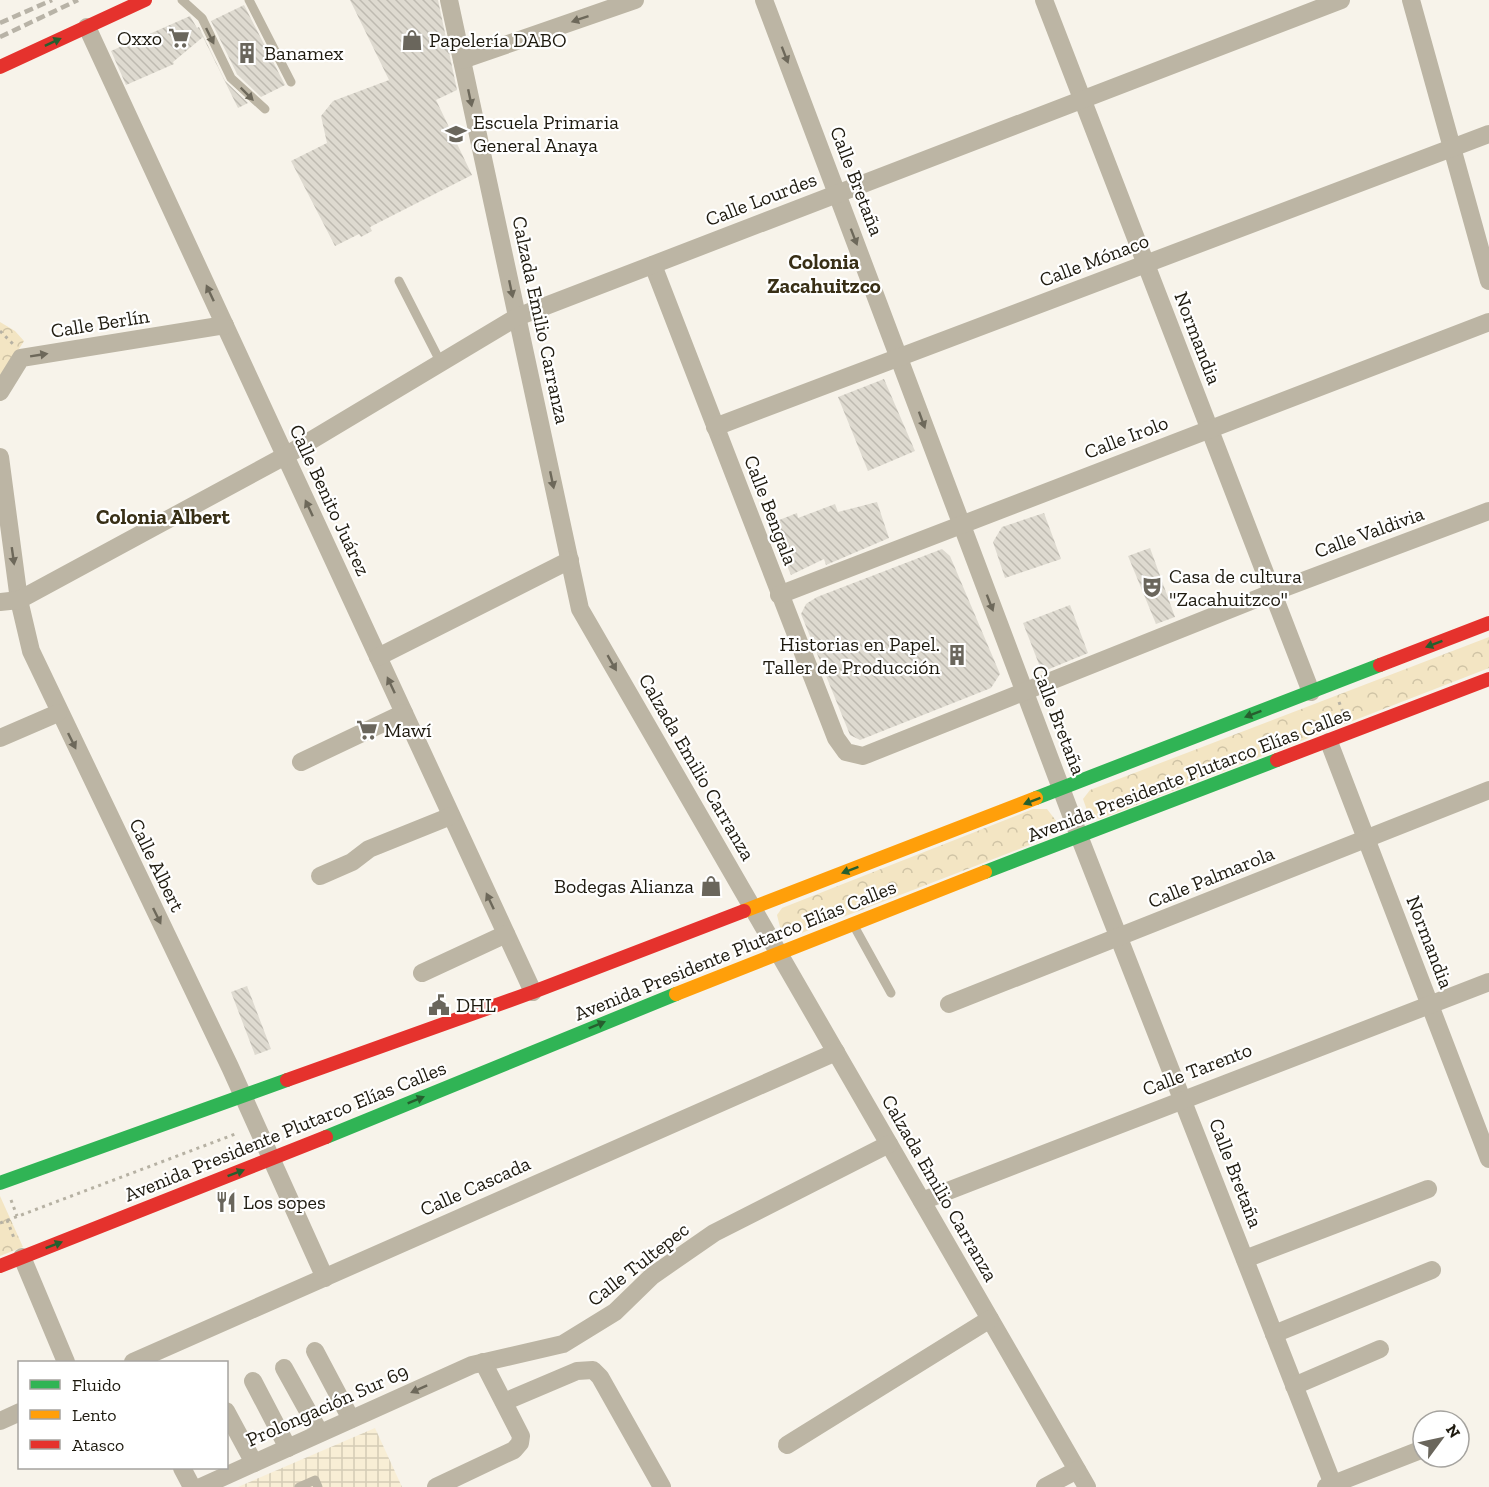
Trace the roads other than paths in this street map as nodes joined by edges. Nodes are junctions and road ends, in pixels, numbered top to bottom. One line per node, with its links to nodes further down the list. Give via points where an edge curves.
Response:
1 (144, 0): 10 (main road)
2 (182, 0): 15 (lane, one-way to 15, via 202,18 231,78)
3 (249, 0): 13 (lane)
4 (449, 0): 11 (street, Calzada Emilio Carranza)
5 (635, 0): 11 (street, one-way to 11)
6 (764, 0): 18 (street, Calle Bretaña, one-way to 18)
7 (1044, 0): 14 (street, Normandia)
8 (1341, 0): 14 (street, Calle Lourdes)
9 (1410, 0): 17 (street)
10 (87, 27): 12 (main road, one-way to 10); 25 (street, Calle Benito Juárez, one-way to 10)
11 (462, 60): 23 (street, Calzada Emilio Carranza, one-way to 23)
12 (0, 67)
13 (291, 82)
14 (1082, 101): 18 (street, Calle Lourdes); 19 (street, Normandia)
15 (265, 109)
16 (1489, 134): 17 (street, Calle Mónaco)
17 (1453, 148): 19 (street, Calle Mónaco); 22 (street)
18 (838, 194): 20 (street, Calle Lourdes); 26 (street, Calle Bretaña, one-way to 26)
19 (1146, 264): 26 (street, Calle Mónaco); 30 (street, Normandia)
20 (652, 265): 23 (street, Calle Lourdes); 29 (street, Calle Bengala)
21 (399, 281): 27 (lane)
22 (1489, 281)
23 (517, 316): 27 (street, Calle Lourdes); 35 (street, Calzada Emilio Carranza, one-way to 35)
24 (1489, 322): 30 (street, Calle Irolo)
25 (225, 325): 28 (street, Calle Berlín, one-way to 25, via 21,358); 31 (street, Calle Benito Juárez)
26 (900, 358): 29 (street, Calle Mónaco); 34 (street, Calle Bretaña, one-way to 34)
27 (441, 363): 31 (street, Calle Lourdes)
28 (0, 392)
29 (715, 427): 37 (street, Calle Bengala)
30 (1209, 429): 34 (street, Calle Irolo); 36 (street, Normandia)
31 (285, 456): 38 (street, Calle Lourdes); 41 (street, Calle Benito Juárez, one-way to 31)
32 (0, 457): 38 (street, Calle Albert, one-way to 38)
33 (1489, 511): 36 (street, Calle Valdivia)
34 (961, 525): 37 (street, Calle Irolo); 43 (street, Calle Bretaña, one-way to 43)
35 (570, 560): 41 (street); 57 (street, Calzada Emilio Carranza, one-way to 57, via 580,609)
36 (1271, 592): 43 (street, Calle Valdivia); 44 (street, Normandia)
37 (779, 595): 49 (street, Calle Bengala, via 836,738 846,752)
38 (19, 600): 39 (street); 45 (street, Calle Albert, via 31,651)
39 (0, 602)
40 (1489, 623): 44 (main road, Avenida Presidente Plutarco Elías Calles, one-way to 44)
41 (378, 657): 46 (street, Calle Benito Juárez, one-way to 41)
42 (1489, 679): 48 (main road, Avenida Presidente Plutarco Elías Calles)
43 (1024, 692): 49 (street, Calle Valdivia); 51 (street, Calle Bretaña)
44 (1311, 692): 51 (main road, Avenida Presidente Plutarco Elías Calles, one-way to 51)
45 (58, 713): 47 (street); 69 (street, Calle Albert, one-way to 69)
46 (404, 713): 50 (street); 53 (street, Calle Benito Juárez)
47 (0, 738)
48 (1329, 742): 54 (main road, Avenida Presidente Plutarco Elías Calles); 55 (street, Normandia)
49 (863, 756)
50 (301, 762)
51 (1061, 789): 54 (street, Calle Bretaña); 57 (main road, Avenida Presidente Plutarco Elías Calles, one-way to 57)
52 (1489, 790): 55 (street, Calle Palmarola)
53 (452, 816): 56 (street, via 369,849 352,862); 59 (street, Calle Benito Juárez, one-way to 53)
54 (1078, 836): 58 (main road, Avenida Presidente Plutarco Elías Calles); 60 (street, Calle Bretaña)
55 (1366, 840): 60 (street, Calle Palmarola); 67 (street, Normandia)
56 (320, 876)
57 (752, 908): 61 (street, Calzada Emilio Carranza); 64 (main road, Avenida Presidente Plutarco Elías Calles)
58 (853, 924): 61 (main road, Avenida Presidente Plutarco Elías Calles); 65 (lane)
59 (506, 934): 62 (street); 64 (street, Calle Benito Juárez)
60 (1118, 938): 66 (street, Calle Palmarola); 70 (street, Calle Bretaña)
61 (777, 952): 68 (street, Calzada Emilio Carranza); 73 (main road, Avenida Presidente Plutarco Elías Calles, one-way to 61)
62 (422, 973)
63 (1489, 982): 67 (street, Calle Tarento)
64 (532, 992): 69 (main road, Avenida Presidente Plutarco Elías Calles)
65 (891, 993)
66 (949, 1004)
67 (1430, 1005): 70 (street, Calle Tarento); 72 (street, Normandia)
68 (836, 1052): 71 (street, Calzada Emilio Carranza); 81 (street, Calle Cascada)
69 (243, 1096): 73 (street, Calle Albert); 74 (main road, Avenida Presidente Plutarco Elías Calles)
70 (1184, 1098): 76 (street, Calle Tarento); 78 (street, Calle Bretaña)
71 (889, 1144): 76 (street, Calzada Emilio Carranza); 88 (street, Calle Tultepec, via 714,1233 652,1276 615,1312 582,1334 563,1344)
72 (1489, 1159)
73 (270, 1160): 77 (main road, Avenida Presidente Plutarco Elías Calles, one-way to 73); 81 (street, Calle Albert)
74 (0, 1183)
75 (1428, 1189): 78 (street)
76 (922, 1201): 82 (street, Calzada Emilio Carranza)
77 (22, 1257): 79 (main road, Avenida Presidente Plutarco Elías Calles); 86 (street)
78 (1245, 1258): 83 (street, Calle Bretaña)
79 (0, 1266)
80 (1432, 1270): 83 (street)
81 (325, 1278): 87 (street, Calle Cascada)
82 (990, 1319): 98 (street); 103 (street, Calzada Emilio Carranza)
83 (1274, 1334): 91 (street, Calle Bretaña)
84 (1380, 1349): 91 (street)
85 (315, 1351): 95 (street)
86 (66, 1361)
87 (135, 1361)
88 (478, 1363): 92 (street); 95 (street, Prolongación Sur 69, one-way to 95)
89 (284, 1368): 97 (street)
90 (253, 1382): 99 (street)
91 (1294, 1386): 105 (street, Calle Bretaña)
92 (504, 1402): 110 (street, via 521,1436 520,1443 514,1450); 111 (street, via 577,1371 593,1370)
93 (18, 1413): 96 (street)
94 (228, 1415): 101 (street)
95 (351, 1419): 97 (street, Prolongación Sur 69)
96 (0, 1421)
97 (320, 1433): 99 (street, Prolongación Sur 69)
98 (787, 1445)
99 (288, 1448): 101 (street, Prolongación Sur 69)
100 (1411, 1454): 105 (street)
101 (254, 1463): 104 (street, Prolongación Sur 69)
102 (183, 1469): 106 (street)
103 (1077, 1470): 112 (street); 113 (street, Calzada Emilio Carranza)
104 (219, 1473): 107 (street, Prolongación Sur 69)
105 (1331, 1486)
106 (192, 1487)
107 (201, 1487)
108 (299, 1487): 109 (lane, via 315,1480)
109 (318, 1487)
110 (436, 1487)
111 (662, 1487)
112 (1045, 1487)
113 (1087, 1487)

